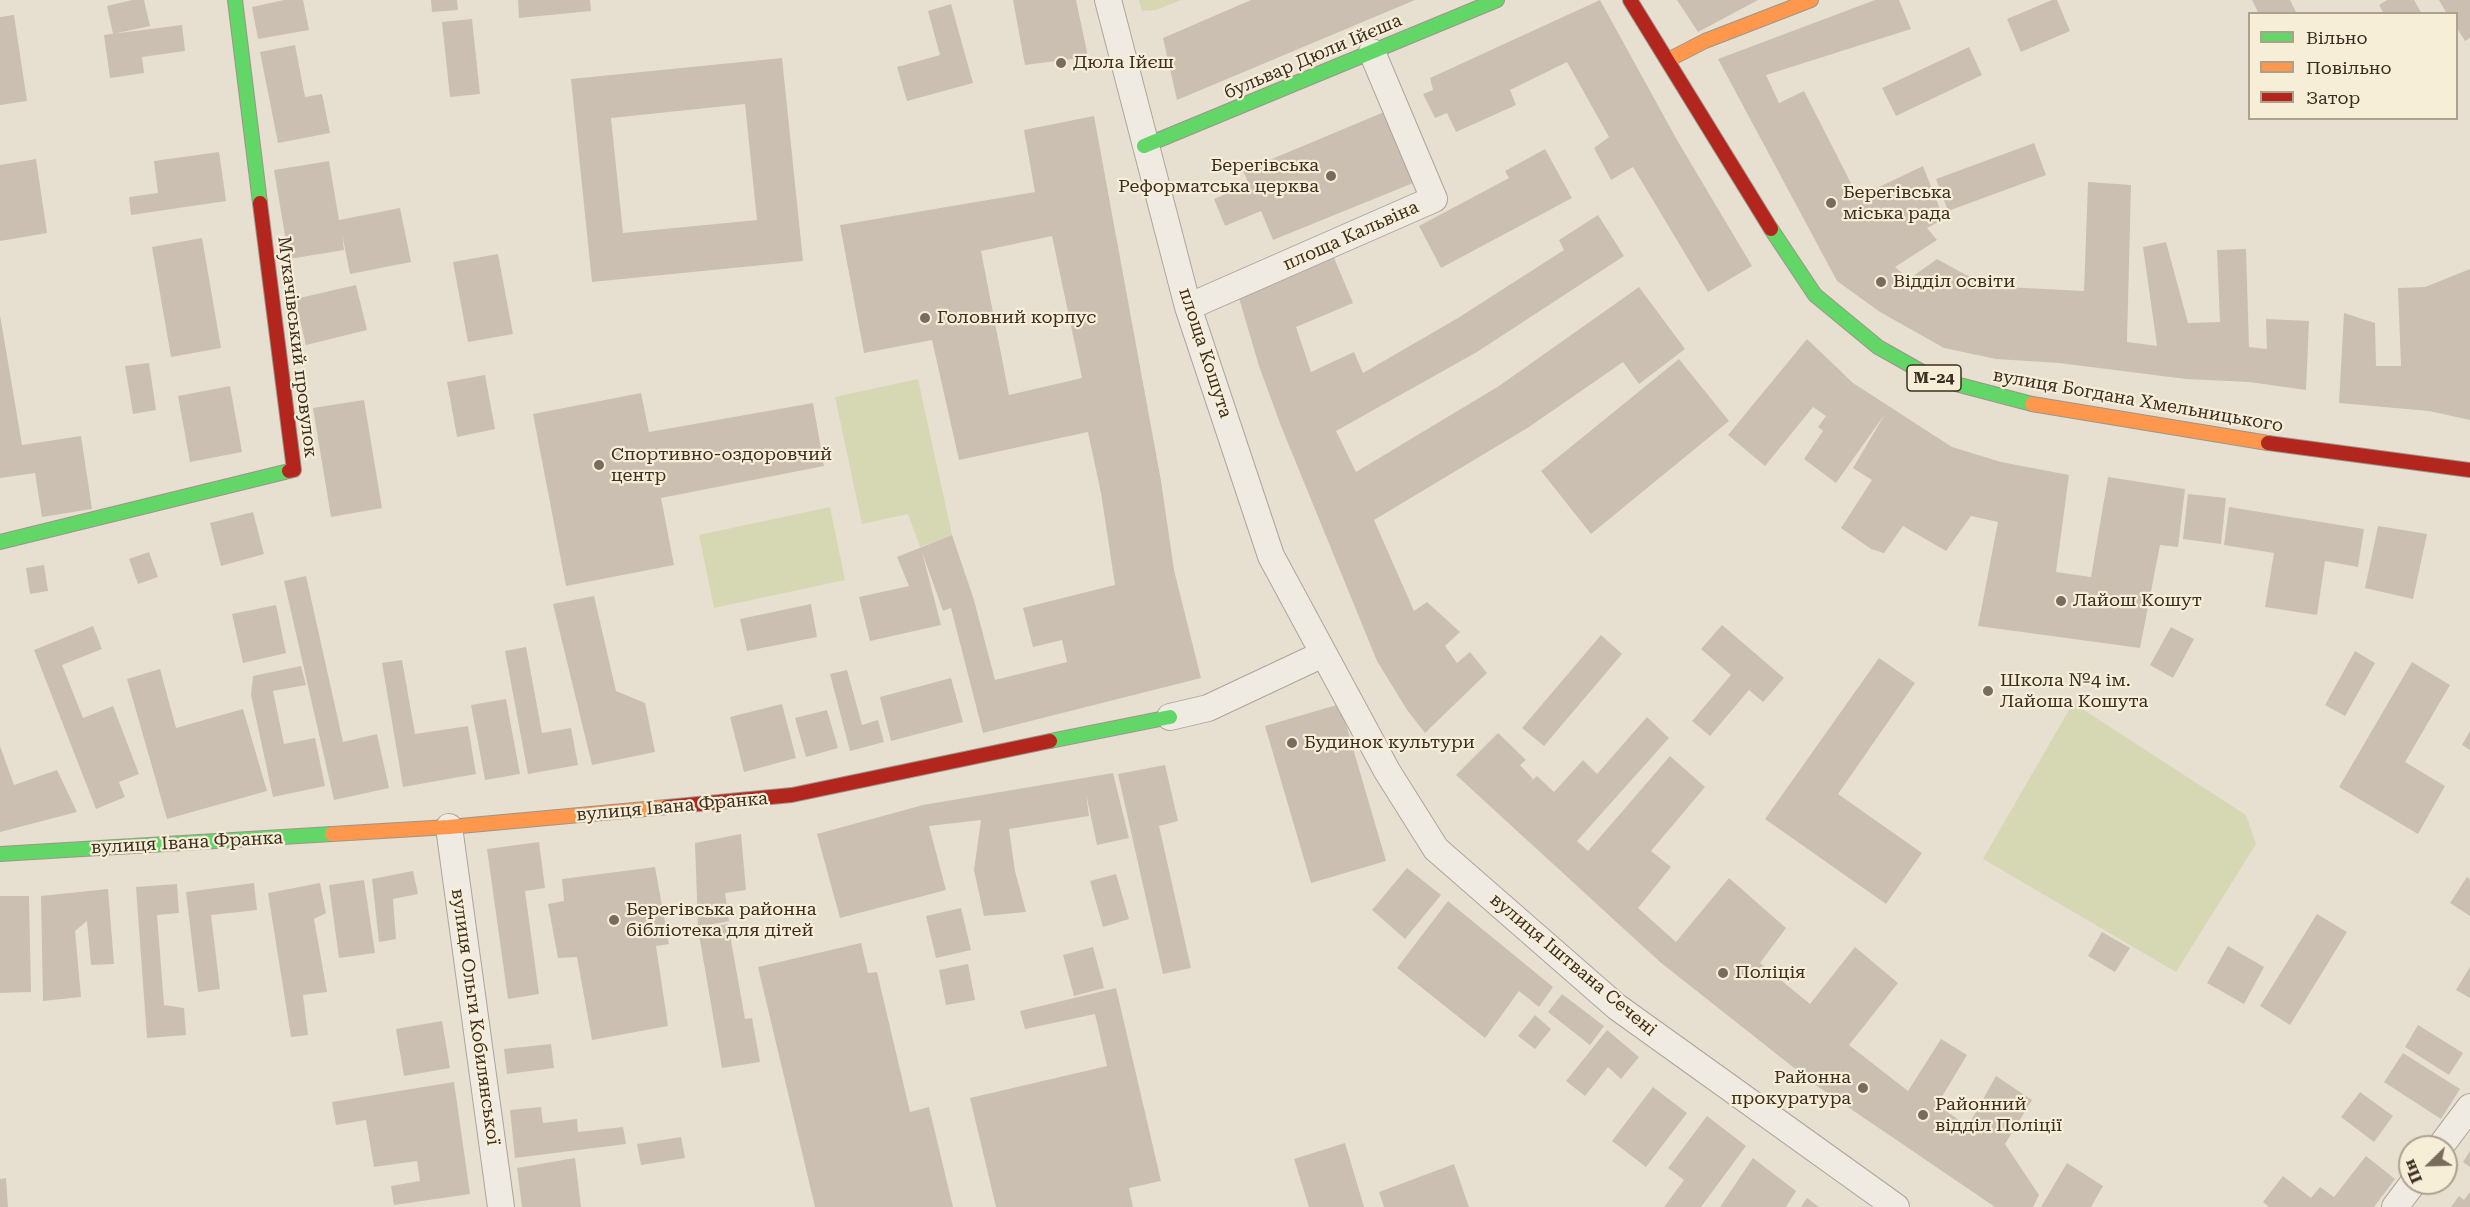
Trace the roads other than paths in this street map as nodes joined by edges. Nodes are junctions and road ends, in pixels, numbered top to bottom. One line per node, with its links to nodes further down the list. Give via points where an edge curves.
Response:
1 (235, 0): 11 (main road, Мукачівський провулок, via 294,470)
2 (1107, 0): 8 (street, площа Кошута)
3 (1497, 0): 6 (main road, бульвар Дюли Ійєша)
4 (1630, 0): 7 (main road, вулиця Богдана Хмельницького / М-24)
5 (1811, 0): 7 (main road, via 1705,41)
6 (1372, 52): 8 (main road, бульвар Дюли Ійєша); 9 (street, площа Кальвіна, via 1434,199)
7 (1668, 60): 10 (main road, вулиця Богдана Хмельницького / М-24, via 1757,209 1815,295 1878,347 1933,378 2055,408 2239,439)
8 (1144, 146): 9 (street, площа Кошута)
9 (1188, 307): 12 (street, площа Кошута, via 1272,556)
10 (2470, 470)
11 (0, 542)
12 (1323, 654): 13 (street, вулиця Івана Франка, via 1208,708); 19 (street, вулиця Іштвана Сечені, via 1387,771 1436,849 1617,1007)
13 (1170, 717): 14 (main road, вулиця Івана Франка, via 792,795)
14 (449, 827): 15 (main road, вулиця Івана Франка); 18 (street, вулиця Ольги Кобилянської)
15 (0, 854)
16 (2470, 1107): 17 (street)
17 (2449, 1135)
18 (501, 1207)
19 (1896, 1207)

